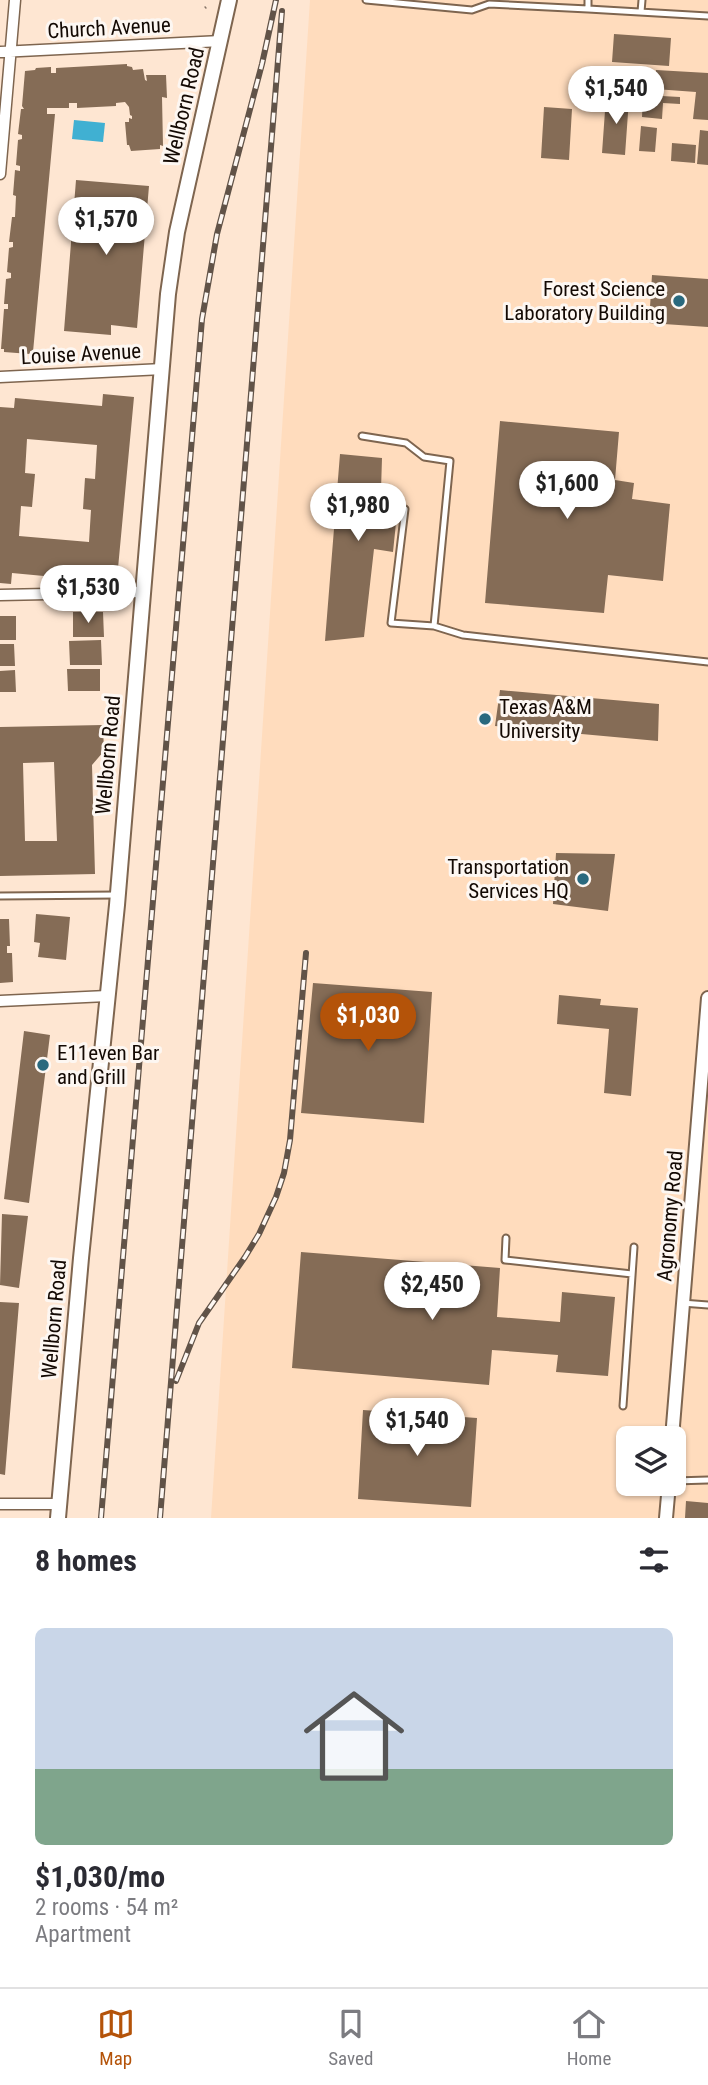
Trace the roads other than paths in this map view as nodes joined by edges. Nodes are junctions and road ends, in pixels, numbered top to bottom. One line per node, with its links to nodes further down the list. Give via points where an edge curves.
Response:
1 (15, 0): 12 (street)
2 (229, 0): 10 (main road, Wellborn Road)
3 (366, 0): 6 (lane, via 471,10)
4 (588, 0): 7 (lane)
5 (642, 0): 8 (lane)
6 (489, 2): 7 (lane)
7 (588, 9): 8 (lane)
8 (641, 12): 9 (lane)
9 (708, 16)
10 (221, 41): 12 (street, Church Avenue); 14 (main road, Wellborn Road, via 177,232)
11 (0, 52): 12 (street, Church Avenue)
12 (12, 52): 13 (street)
13 (0, 174)
14 (163, 369): 15 (street, Louise Avenue); 18 (main road, Wellborn Road)
15 (0, 377)
16 (362, 436): 20 (lane, via 406,443 424,457 450,461)
17 (405, 509): 20 (lane, via 391,623)
18 (143, 592): 19 (street); 22 (main road, Wellborn Road)
19 (0, 595)
20 (434, 626): 21 (lane, via 463,635)
21 (708, 662)
22 (117, 895): 23 (lane); 24 (main road, Wellborn Road)
23 (0, 896)
24 (107, 996): 26 (street); 38 (main road, Wellborn Road)
25 (708, 998): 30 (street, Agronomy Road)
26 (0, 1001)
27 (506, 1238): 29 (lane, via 505,1260)
28 (634, 1247): 29 (lane)
29 (632, 1273): 32 (lane)
30 (682, 1303): 31 (lane); 33 (street, Agronomy Road)
31 (708, 1305)
32 (623, 1406)
33 (673, 1426)
34 (708, 1480): 35 (lane)
35 (686, 1481)
36 (668, 1496): 39 (street)
37 (0, 1504): 38 (street)
38 (58, 1511)
39 (666, 1518)

